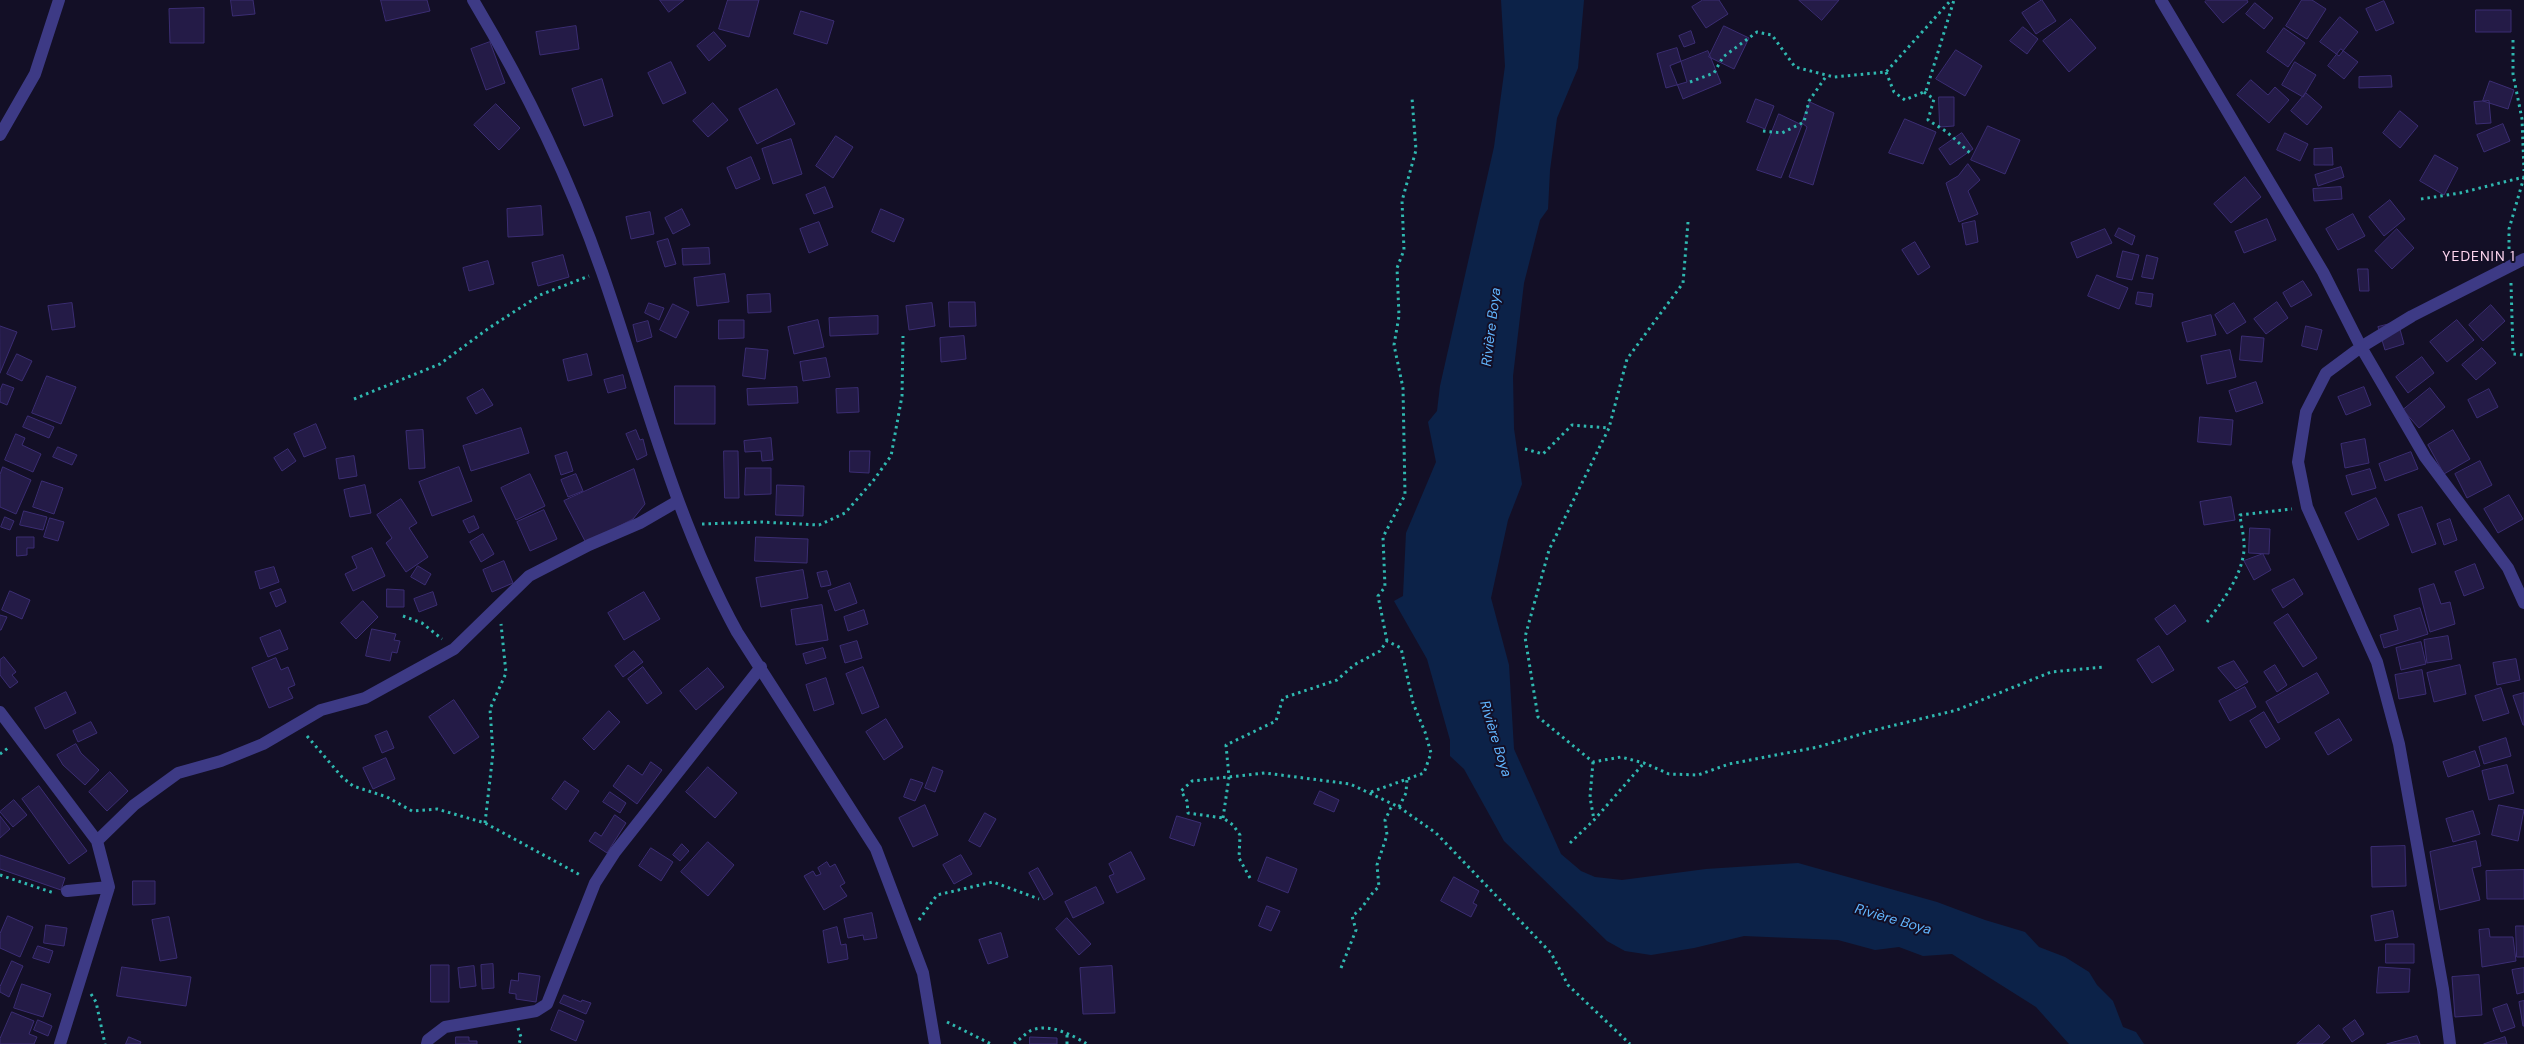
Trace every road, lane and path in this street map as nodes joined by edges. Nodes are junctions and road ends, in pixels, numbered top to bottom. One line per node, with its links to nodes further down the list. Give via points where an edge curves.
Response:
1 (60, 0): 12 (street, via 35,74)
2 (473, 0): 19 (street, via 500,45 566,177)
3 (2161, 0): 21 (street, via 2323,272)
4 (1950, 1): 6 (path); 9 (path)
5 (2513, 40): 14 (path, via 2513,74 2522,119)
6 (1886, 72): 7 (path); 9 (path, via 1894,92 1905,100)
7 (1827, 75): 8 (path, via 1795,67 1772,35 1757,32 1723,57 1714,73); 11 (path, via 1809,101 1804,122 1782,133)
8 (1690, 82)
9 (1924, 92): 13 (path, via 1934,99 1928,120)
10 (1412, 98): 32 (path, via 1416,150 1402,201 1404,250 1396,268 1399,316 1394,345 1403,388 1404,495 1384,537 1385,587 1378,596)
11 (1762, 131)
12 (0, 135)
13 (1971, 154)
14 (2524, 171)
15 (2524, 177): 16 (path)
16 (2421, 199)
17 (1688, 222): 23 (path, via 1683,282 1627,359)
18 (2524, 259): 21 (street, via 2412,316)
19 (602, 271): 22 (path, via 540,295 440,364); 25 (street)
20 (903, 336): 27 (path, via 902,396 891,456 845,513 818,525 761,522)
21 (2361, 347): 26 (street, via 2326,373 2306,412 2298,462); 28 (street, via 2425,457 2508,568)
22 (354, 398)
23 (1609, 428): 24 (path, via 1572,425 1543,454); 38 (path, via 1549,550 1525,637 1538,717)
24 (1525, 450)
25 (678, 501): 29 (street, via 640,524 589,545 529,576); 34 (street, via 717,596)
26 (2307, 507): 31 (path, via 2240,515 2244,550 2239,570); 69 (street, via 2377,662 2396,735)
27 (697, 525)
28 (2524, 603)
29 (499, 606): 33 (street); 47 (path, via 506,673 490,710 493,753)
30 (403, 616): 33 (path, via 422,623)
31 (2208, 622)
32 (1387, 641): 40 (path, via 1380,651 1354,665 1337,680 1283,698 1276,721 1226,746); 41 (path, via 1401,648 1413,703 1431,753 1424,773)
33 (454, 649): 37 (street, via 365,698 321,710)
34 (760, 667): 51 (street, via 615,852); 55 (street, via 876,849)
35 (2104, 667): 39 (path, via 2051,672 1956,710 1818,747 1729,764 1698,775 1669,774)
36 (0, 712): 48 (street)
37 (296, 724): 47 (path, via 353,786 387,797 412,811 437,809); 48 (street, via 263,744 221,761 178,773 134,805)
38 (1593, 762): 39 (path, via 1621,757); 46 (path, via 1590,797)
39 (1644, 763): 46 (path)
40 (1229, 777): 42 (path, via 1265,773 1350,784); 45 (path); 45 (path, via 1192,781 1181,791 1187,801 1188,813)
41 (1407, 779): 42 (path); 44 (path, via 1406,793)
42 (1370, 792): 43 (path)
43 (1393, 804): 44 (path); 56 (path, via 1385,820 1387,836 1376,865 1379,887 1370,894 1364,908 1352,916 1356,930)
44 (1399, 807): 68 (path, via 1436,833 1551,953 1568,985)
45 (1223, 818): 50 (path, via 1233,824 1240,835 1239,858)
46 (1594, 820): 49 (path)
47 (485, 823): 51 (path)
48 (97, 841): 52 (street)
49 (1570, 843)
50 (1250, 878)
51 (595, 883): 62 (street, via 547,1004 536,1011 445,1027)
52 (109, 887): 53 (street); 57 (street)
53 (67, 892)
54 (1039, 900): 55 (path, via 993,882 937,895)
55 (909, 934): 58 (street, via 923,973)
56 (1341, 968)
57 (82, 979): 60 (street); 61 (path, via 96,1002)
58 (930, 1014): 63 (street); 64 (path)
59 (1067, 1032): 65 (path, via 1049,1029 1030,1031); 66 (path); 67 (path)
60 (60, 1044)
61 (105, 1044)
62 (426, 1044)
63 (936, 1044)
64 (991, 1044)
65 (1014, 1044)
66 (1066, 1044)
67 (1087, 1044)
68 (1630, 1044)
69 (2450, 1044)

